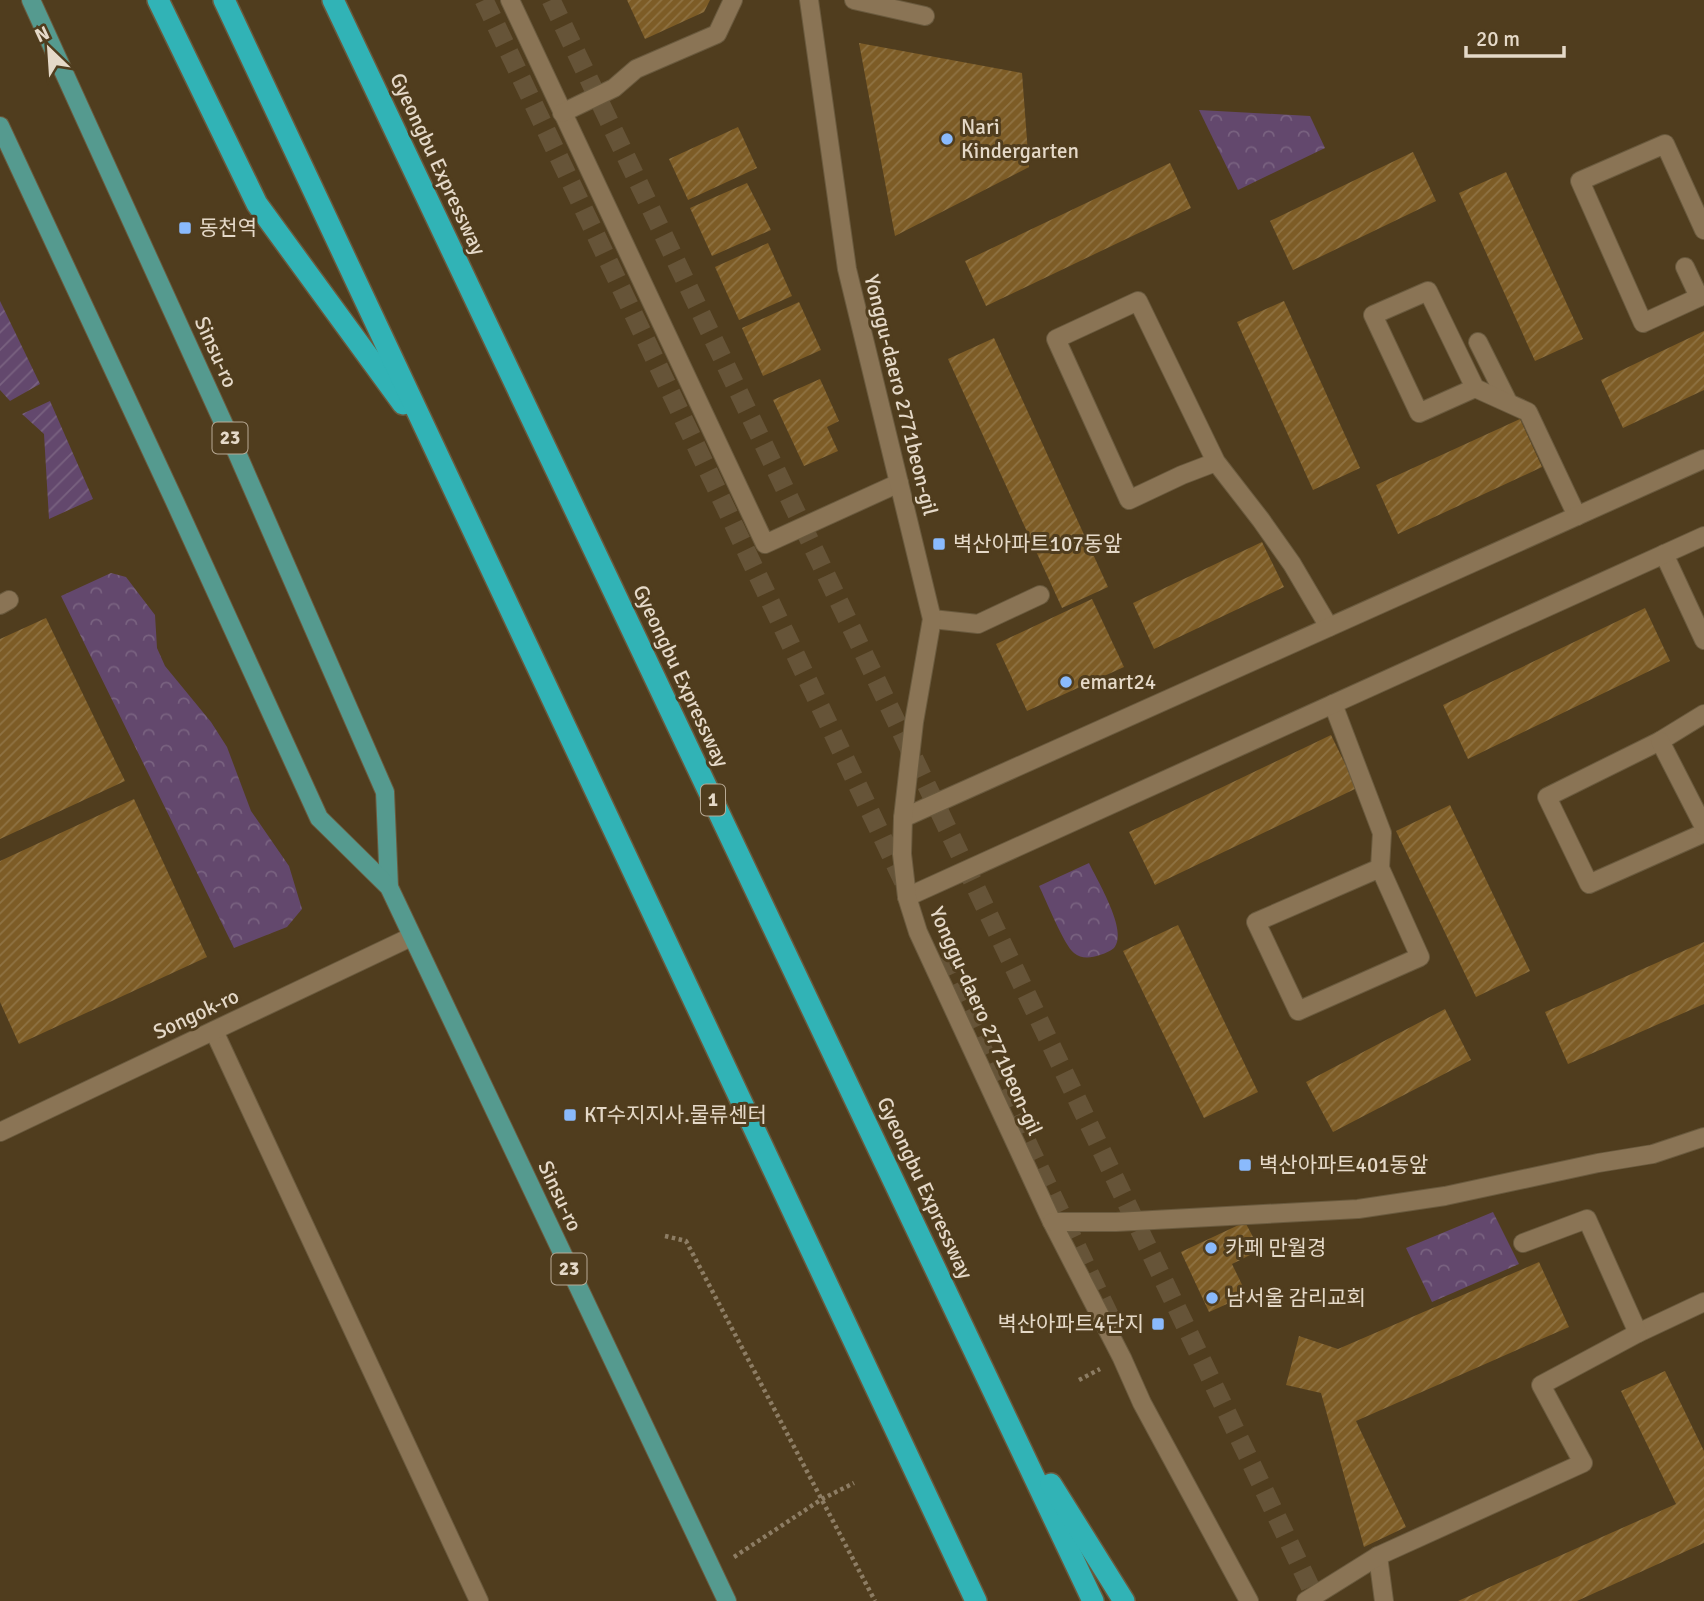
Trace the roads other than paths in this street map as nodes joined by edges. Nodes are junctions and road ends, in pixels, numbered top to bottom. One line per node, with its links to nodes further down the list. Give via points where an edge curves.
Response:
1 (31, 0): 36 (main road, Sinsu-ro / 23, via 385,792)
2 (158, 0): 18 (highway, via 257,204)
3 (224, 0): 18 (highway)
4 (333, 0): 46 (highway, Gyeongbu Expressway / 1)
5 (510, 0): 10 (street)
6 (733, 0): 10 (street, via 717,34 636,69 614,89)
7 (809, 0): 21 (street, Yonggu-daero 2771beon-gil, via 847,269)
8 (853, 0): 9 (street)
9 (925, 16)
10 (562, 113): 21 (street, via 765,544)
11 (0, 126): 36 (main road, Sinsu-ro / 23, via 318,818)
12 (1704, 230): 14 (street, via 1665,144 1580,181 1643,323)
13 (1685, 267): 14 (street)
14 (1701, 296)
15 (1478, 342): 17 (street)
16 (1475, 388): 16 (street, via 1428,291 1373,315 1419,413); 17 (street)
17 (1508, 402): 22 (street, via 1528,412)
18 (433, 444): 50 (highway)
19 (1704, 459): 22 (street)
20 (1216, 462): 20 (street, via 1138,301 1056,339 1129,500); 27 (street, via 1292,564)
21 (899, 484): 26 (street, Yonggu-daero 2771beon-gil)
22 (1577, 516): 27 (street)
23 (1704, 536): 24 (street)
24 (1664, 554): 28 (street); 29 (street)
25 (1040, 595): 26 (street, via 978,624)
26 (932, 619): 32 (street, Yonggu-daero 2771beon-gil)
27 (1329, 627): 32 (street)
28 (1704, 640)
29 (1333, 704): 35 (street, via 1381,833); 37 (street)
30 (1704, 714): 31 (street)
31 (1660, 741): 33 (street); 34 (street, via 1547,797 1589,884)
32 (903, 818): 37 (street, Yonggu-daero 2771beon-gil)
33 (1704, 827)
34 (1704, 833)
35 (1380, 868): 35 (street, via 1420,957 1298,1012 1256,922)
36 (389, 887): 38 (main road, Sinsu-ro / 23)
37 (906, 897): 42 (street, Yonggu-daero 2771beon-gil)
38 (411, 937): 39 (street, Songok-ro); 49 (main road, Sinsu-ro / 23)
39 (214, 1031): 40 (street, Songok-ro); 48 (street)
40 (0, 1132)
41 (1704, 1137): 42 (street, via 1653,1154 1358,1209)
42 (1052, 1222): 53 (street, Yonggu-daero 2771beon-gil, via 1142,1403)
43 (1523, 1244): 45 (street, via 1587,1219)
44 (1704, 1301): 45 (street)
45 (1638, 1334): 47 (street, via 1541,1385 1583,1463)
46 (1001, 1406): 51 (highway, Gyeongbu Expressway / 1); 52 (highway)
47 (1378, 1556): 54 (street); 55 (street)
48 (479, 1601)
49 (727, 1601)
50 (976, 1601)
51 (1093, 1601)
52 (1124, 1601)
53 (1249, 1601)
54 (1306, 1601)
55 (1384, 1601)

